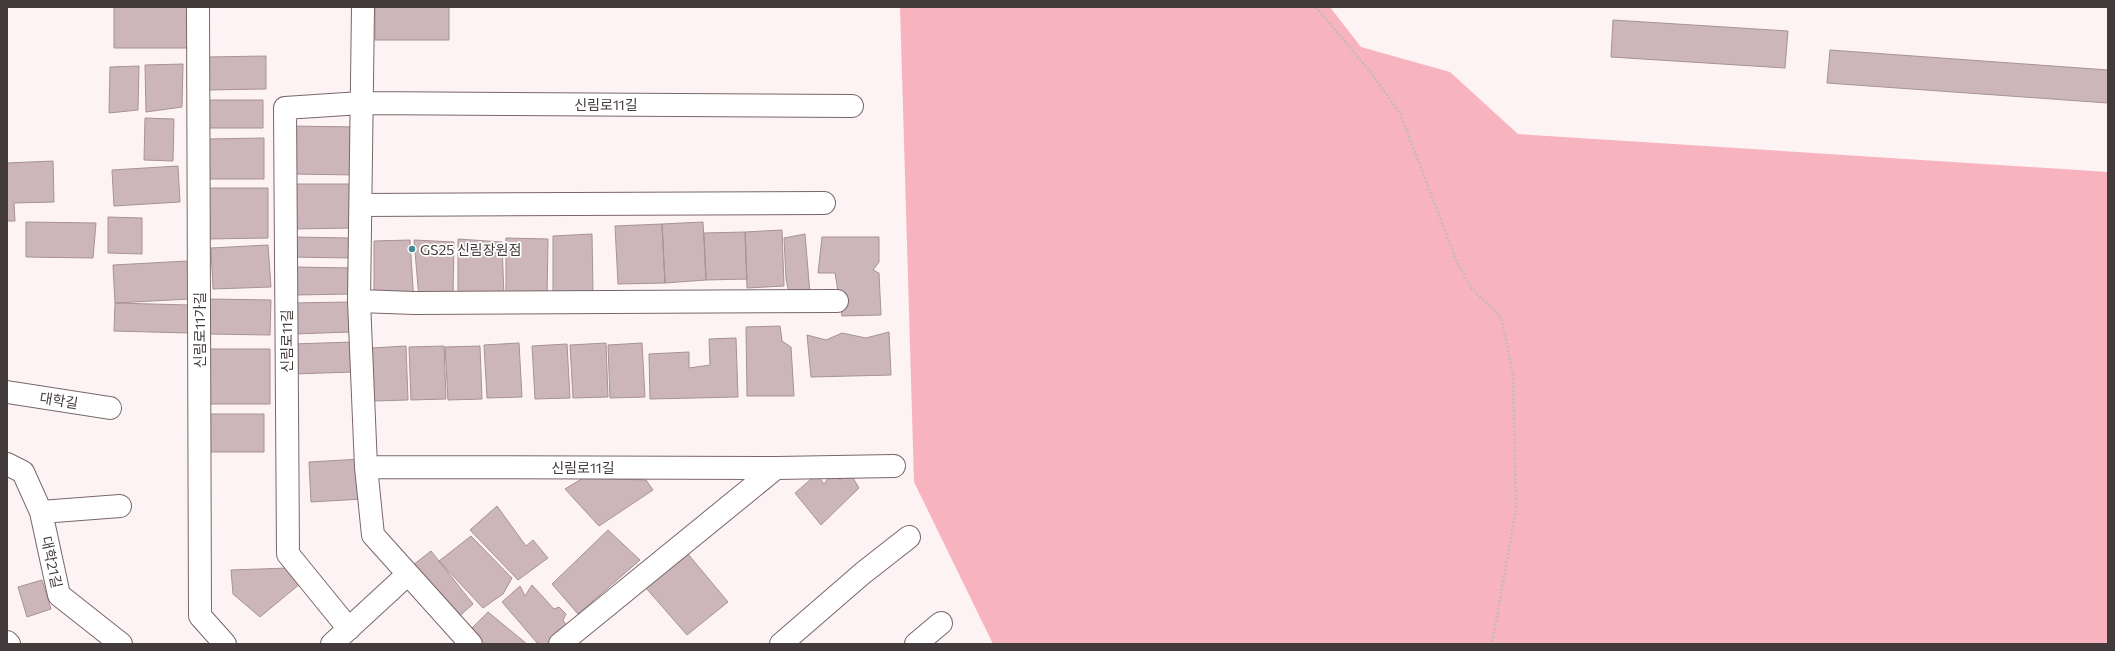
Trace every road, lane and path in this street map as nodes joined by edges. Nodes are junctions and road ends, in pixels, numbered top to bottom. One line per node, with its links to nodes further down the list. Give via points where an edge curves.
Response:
1 (198, 7): 23 (street, 신림로11가길, via 200,616)
2 (363, 7): 4 (street)
3 (1316, 7): 29 (path, via 1372,74 1400,113 1457,262 1472,289 1501,318 1513,375 1516,509)
4 (361, 103): 5 (street, 신림로11길); 7 (street); 21 (street, 신림로11길, via 285,108 288,554)
5 (852, 106)
6 (824, 203): 7 (street)
7 (361, 205): 8 (street)
8 (359, 301): 9 (street); 14 (street)
9 (837, 301)
10 (7, 392): 11 (street, 대학길)
11 (110, 408)
12 (7, 464): 17 (street, 대학21길, via 23,472)
13 (894, 466): 15 (street, 신림로11길)
14 (366, 467): 15 (street, 신림로11길); 19 (street, via 373,535)
15 (776, 468): 26 (street)
16 (120, 506): 17 (street)
17 (42, 512): 22 (street, 대학21길, via 59,595)
18 (909, 537): 27 (street)
19 (408, 574): 21 (street); 25 (street)
20 (942, 623): 28 (street)
21 (349, 629): 24 (street)
22 (121, 644)
23 (225, 644)
24 (332, 644)
25 (471, 644)
26 (560, 644)
27 (781, 644)
28 (916, 644)
29 (1492, 644)

